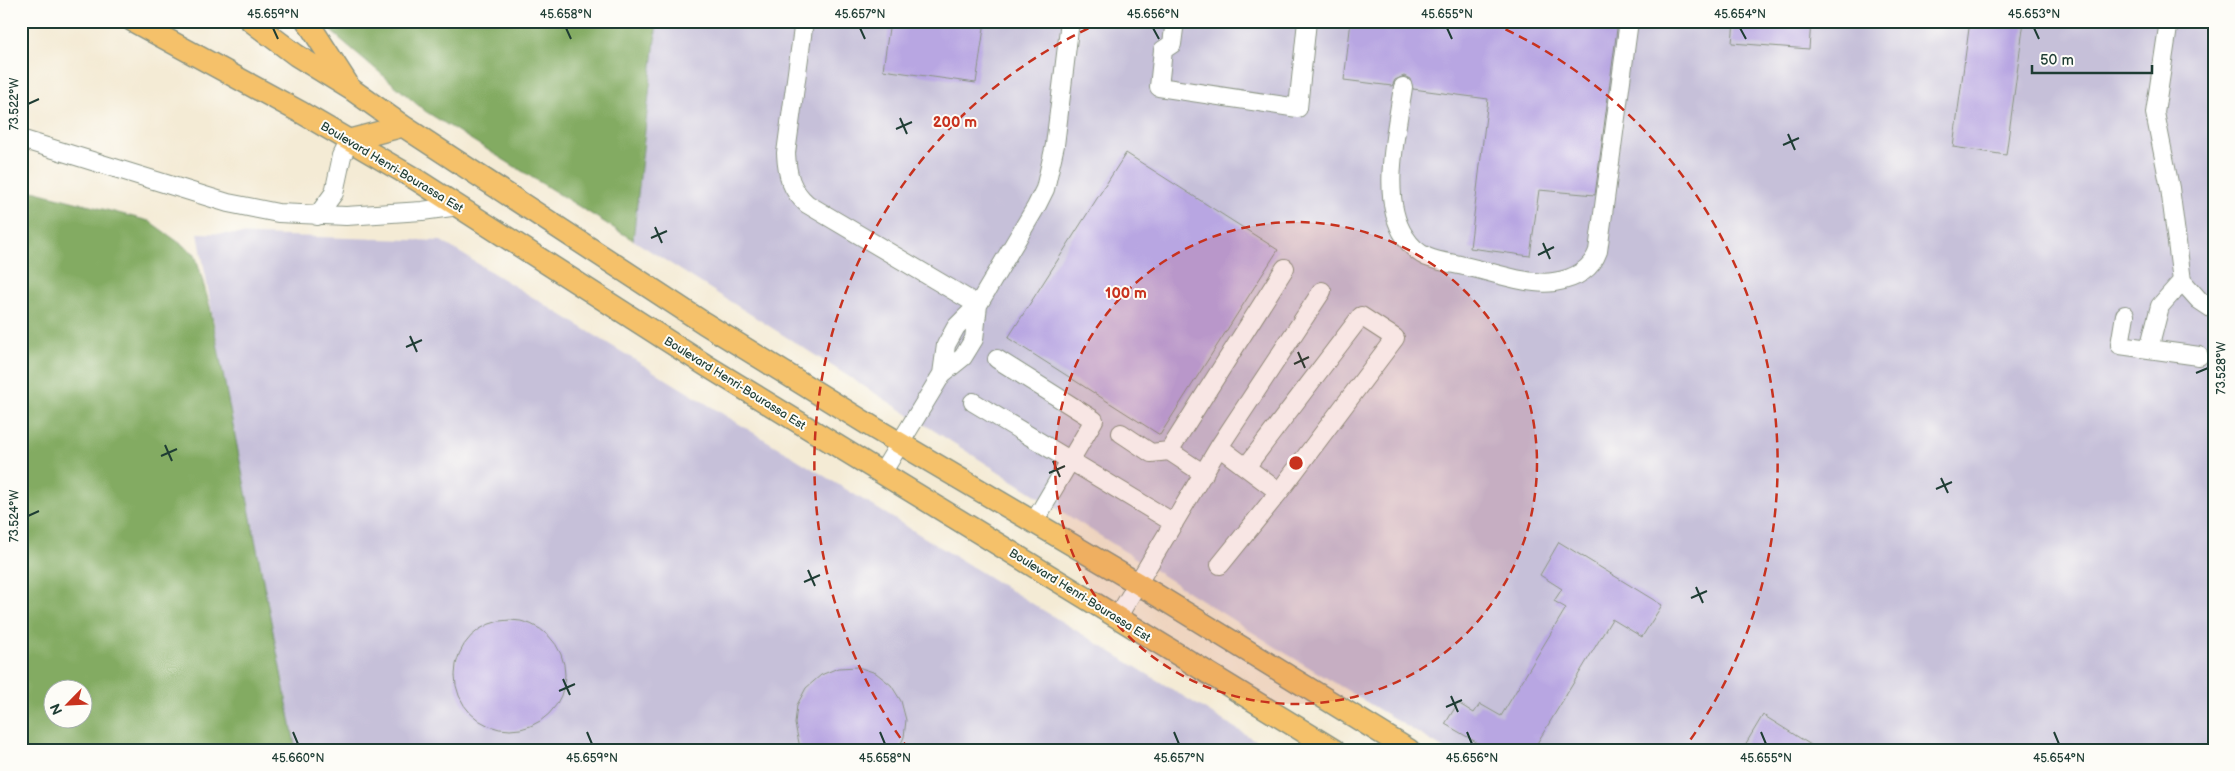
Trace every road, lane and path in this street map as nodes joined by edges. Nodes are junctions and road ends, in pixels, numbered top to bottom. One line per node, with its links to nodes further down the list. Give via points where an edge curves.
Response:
1 (133, 21): 14 (main road, Boulevard Henri-Bourassa Est)
2 (251, 21): 11 (main road, via 296,55)
3 (307, 21): 11 (main road)
4 (804, 21): 20 (street, via 786,153 793,189 807,204)
5 (1070, 21): 20 (street, via 1056,145 1049,175 1036,207)
6 (1175, 21): 7 (street, via 1172,44 1164,50 1159,87 1298,108)
7 (1307, 21)
8 (1629, 21): 10 (street, via 1598,251 1584,272 1563,280 1541,282 1439,261 1419,252 1405,237 1394,211 1392,180)
9 (2169, 21): 18 (street, via 2155,113 2170,188)
10 (1403, 88)
11 (352, 89): 12 (main road)
12 (403, 126): 14 (main road); 28 (main road, via 672,303)
13 (21, 139): 16 (street, via 244,207)
14 (350, 140): 15 (main road, Boulevard Henri-Bourassa Est); 16 (street, via 342,156 334,193)
15 (459, 206): 16 (street); 33 (main road, Boulevard Henri-Bourassa Est, via 707,366)
16 (317, 216)
17 (1285, 268): 30 (street)
18 (2182, 281): 21 (street, via 2199,300); 23 (street, via 2160,306)
19 (1322, 291): 29 (street)
20 (978, 305): 28 (street, via 974,339 963,357 942,374)
21 (2214, 310)
22 (2125, 315): 23 (street, via 2120,345)
23 (2149, 349): 24 (street)
24 (2199, 356)
25 (997, 359): 31 (street, via 1094,420)
26 (973, 402): 31 (street)
27 (1121, 433): 30 (street, via 1151,453)
28 (900, 443): 33 (street); 36 (main road)
29 (1219, 447): 32 (street); 34 (street)
30 (1169, 451): 34 (street)
31 (1070, 460): 36 (street); 37 (street)
32 (1246, 468): 35 (street); 35 (street, via 1361,316 1396,338)
33 (882, 473): 40 (main road, Boulevard Henri-Bourassa Est)
34 (1204, 474): 37 (street)
35 (1279, 492): 38 (street)
36 (1034, 522): 39 (main road)
37 (1174, 523): 39 (street)
38 (1220, 565)
39 (1137, 583): 40 (street); 42 (main road)
40 (1117, 618): 41 (main road, Boulevard Henri-Bourassa Est)
41 (1334, 750)
42 (1409, 750)

